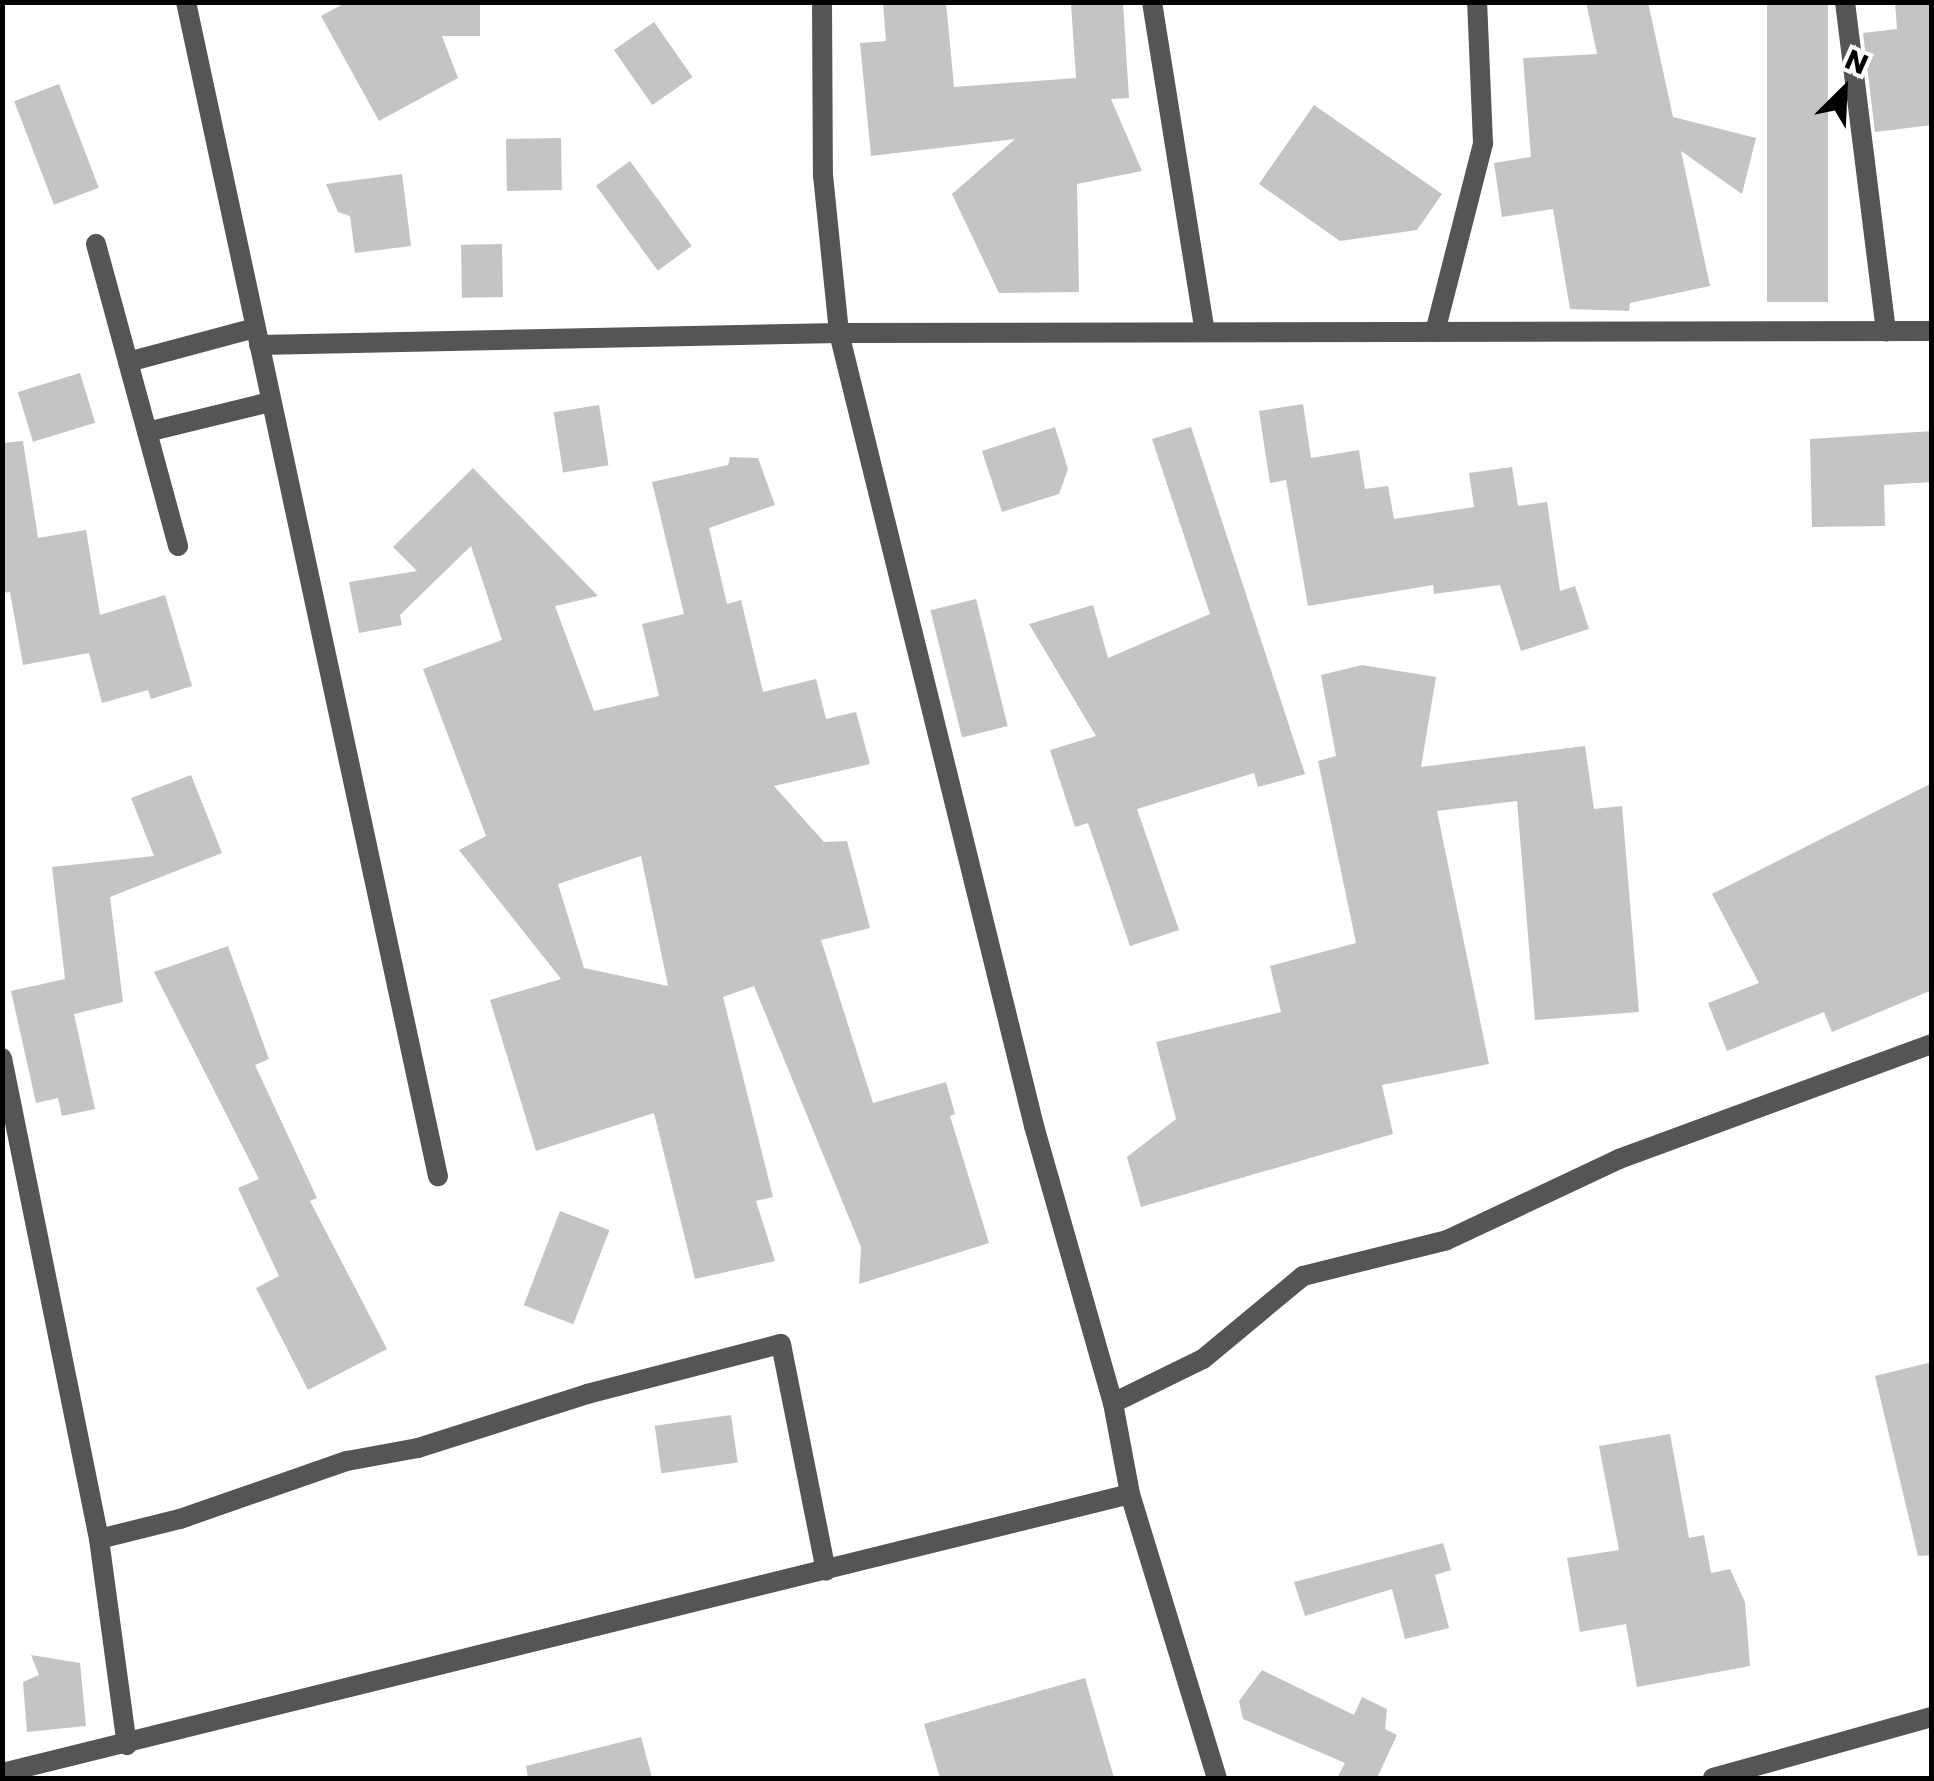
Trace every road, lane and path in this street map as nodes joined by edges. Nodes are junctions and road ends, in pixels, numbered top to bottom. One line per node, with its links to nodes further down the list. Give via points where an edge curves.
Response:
1 (186, 2): 12 (street)
2 (822, 2): 11 (street, via 824,174)
3 (1152, 2): 8 (street)
4 (1476, 2): 9 (street, via 1483,143)
5 (1845, 2): 7 (street)
6 (96, 244): 13 (street)
7 (1886, 331): 9 (street); 10 (street)
8 (1204, 332): 9 (street); 11 (street)
9 (1434, 332)
10 (1932, 332)
11 (839, 333): 12 (street); 20 (street, via 1034,1126)
12 (257, 336): 13 (street); 14 (street)
13 (128, 362): 15 (street)
14 (270, 402): 15 (street); 19 (street)
15 (147, 432): 16 (street)
16 (178, 546)
17 (1932, 1044): 20 (street, via 1619,1158 1447,1240 1303,1276 1203,1360)
18 (2, 1058): 22 (street)
19 (438, 1176)
20 (1113, 1403): 21 (street)
21 (1130, 1494): 23 (street); 27 (street)
22 (99, 1539): 23 (street, via 180,1519 347,1460 418,1448 587,1394 781,1344); 25 (street)
23 (826, 1571): 25 (street)
24 (1932, 1717): 28 (street)
25 (127, 1745): 26 (street)
26 (2, 1773)
27 (1217, 1778)
28 (1714, 1778)

